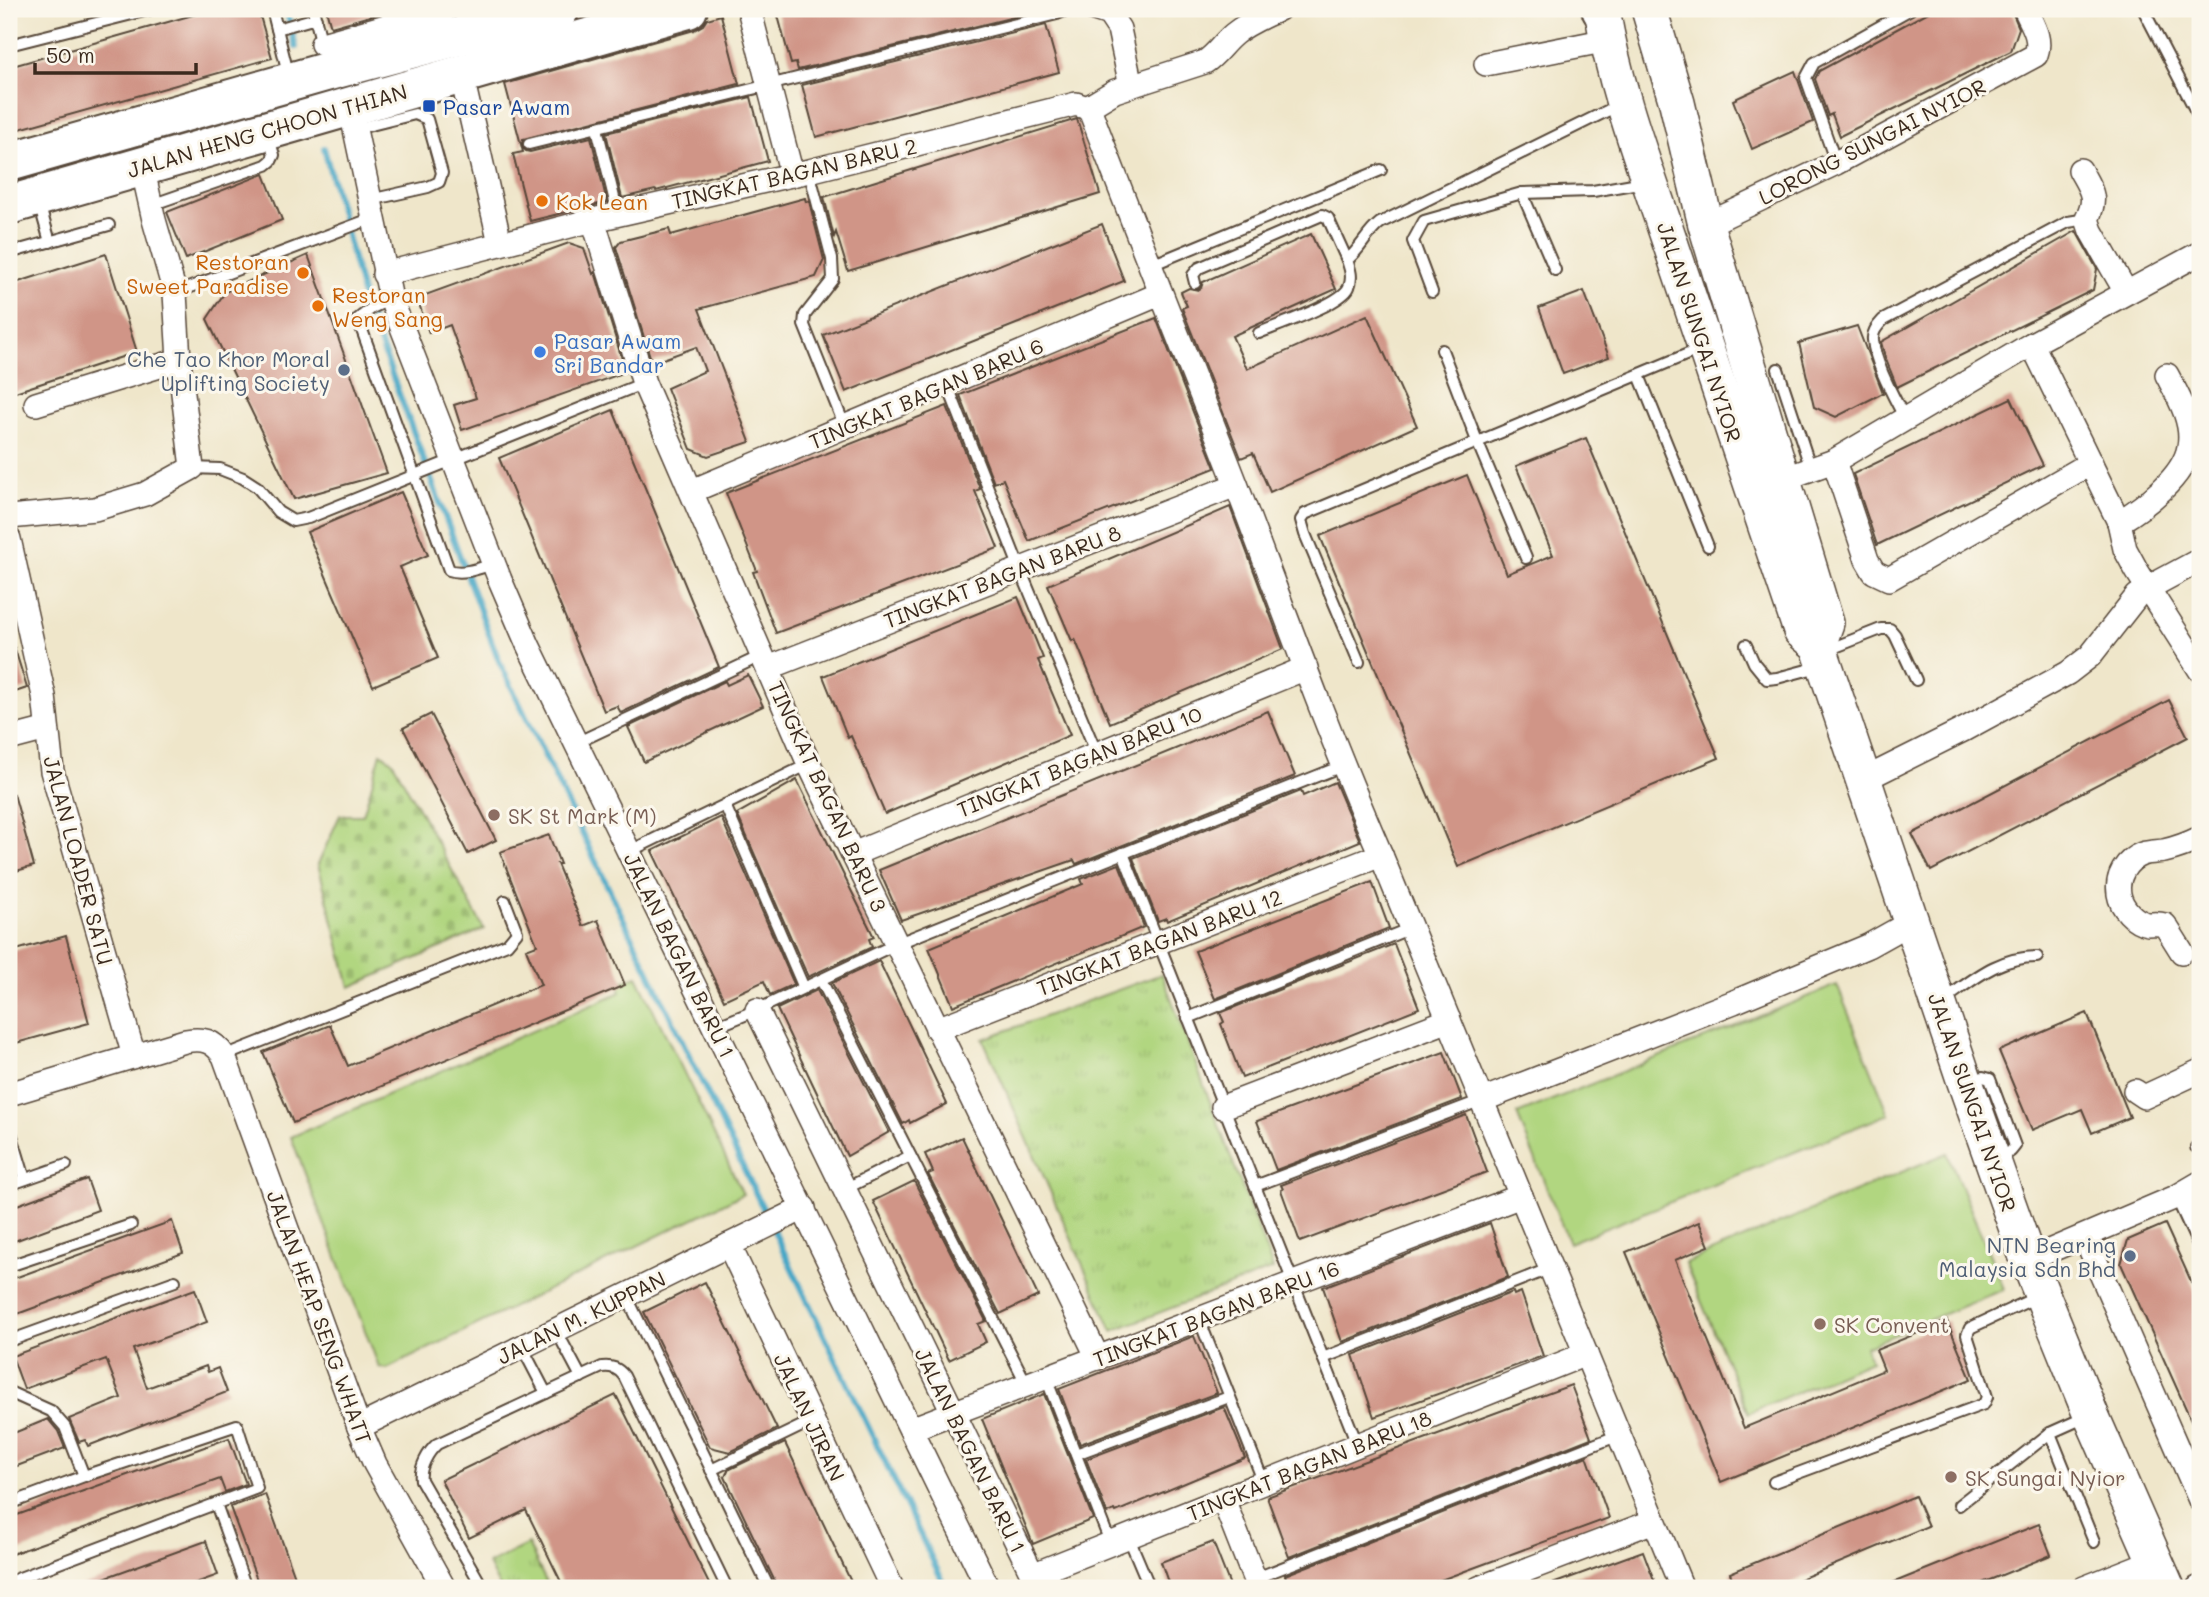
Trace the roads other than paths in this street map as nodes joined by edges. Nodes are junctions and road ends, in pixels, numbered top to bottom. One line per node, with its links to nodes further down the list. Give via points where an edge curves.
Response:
1 (152, 9): 17 (lane)
2 (272, 9): 16 (lane)
3 (446, 9): 18 (street)
4 (560, 9): 18 (highway, JALAN HENG CHOON THIAN)
5 (688, 9): 20 (highway, JALAN HENG CHOON THIAN)
6 (749, 9): 22 (street)
7 (1069, 9): 22 (lane)
8 (1094, 9): 23 (street, via 1108,13 1119,29)
9 (1279, 9): 23 (street, via 1230,37 1205,62)
10 (1649, 9): 46 (main road, JALAN SUNGAI NYIOR)
11 (1912, 9): 32 (lane, via 1814,63 1806,78)
12 (2025, 9): 32 (street, LORONG SUNGAI NYIOR, via 2038,35 2036,55)
13 (2143, 9): 27 (lane)
14 (315, 14): 16 (lane); 18 (lane)
15 (1603, 17): 19 (street); 24 (main road, JALAN SUNGAI NYIOR)
16 (278, 28): 21 (lane)
17 (9, 45)
18 (325, 57): 21 (highway, JALAN HENG CHOON THIAN)
19 (1486, 64)
20 (461, 74): 26 (highway, JALAN HENG CHOON THIAN); 48 (street)
21 (290, 83): 31 (highway, JALAN HENG CHOON THIAN)
22 (769, 86): 28 (lane); 36 (street)
23 (1131, 86): 25 (street)
24 (1625, 102): 37 (main road, JALAN SUNGAI NYIOR); 51 (lane, via 1380,223)
25 (1084, 107): 36 (street, TINGKAT BAGAN BARU 2, via 1076,104); 52 (street, via 1091,113)
26 (352, 118): 29 (highway, JALAN HENG CHOON THIAN); 41 (street, JALAN BAGAN BARU 1); 41 (lane, via 422,116 442,173 439,182)
27 (2200, 119)
28 (597, 128): 30 (lane); 42 (lane)
29 (267, 130): 33 (highway, JALAN HENG CHOON THIAN); 40 (lane, via 274,155 265,165)
30 (529, 144)
31 (9, 162)
32 (1836, 163): 46 (street, LORONG SUNGAI NYIOR)
33 (142, 166): 39 (highway, JALAN HENG CHOON THIAN); 40 (street)
34 (1381, 170): 52 (lane)
35 (2080, 170): 43 (street, via 2093,194 2094,205)
36 (800, 173): 42 (street, TINGKAT BAGAN BARU 2); 73 (lane, via 832,259 833,279 806,315 804,325)
37 (1650, 181): 38 (lane, via 1593,191); 63 (main road, JALAN SUNGAI NYIOR)
38 (1522, 194): 53 (lane); 56 (lane, via 1424,221 1413,241)
39 (23, 201): 47 (lane)
40 (151, 205): 58 (street)
41 (366, 214): 54 (street, JALAN BAGAN BARU 1); 58 (lane, via 335,232)
42 (618, 214): 44 (street, TINGKAT BAGAN BARU 2)
43 (2087, 219): 57 (street); 72 (lane, via 2068,222 1883,320 1872,338)
44 (593, 220): 48 (street, TINGKAT BAGAN BARU 2); 69 (street, TINGKAT BAGAN BARU 3)
45 (109, 225): 47 (lane)
46 (1706, 225): 80 (main road, JALAN SUNGAI NYIOR)
47 (50, 242): 49 (lane)
48 (500, 243): 54 (street, TINGKAT BAGAN BARU 2)
49 (9, 253)
50 (2200, 253): 57 (street)
51 (1347, 260): 55 (lane, via 1328,218 1322,215 1199,268 1193,275); 61 (lane, via 1351,274 1348,289 1337,300)
52 (1149, 266): 59 (street)
53 (1555, 270)
54 (384, 274): 60 (street, JALAN BAGAN BARU 1)
55 (1195, 283)
56 (1432, 292)
57 (2126, 292): 62 (street)
58 (175, 293): 65 (street)
59 (1160, 294): 70 (street, TINGKAT BAGAN BARU 6); 81 (street)
60 (376, 307): 76 (street, JALAN BAGAN BARU 1); 79 (lane, via 358,319)
61 (1259, 333)
62 (2032, 344): 72 (street); 77 (street)
63 (1705, 347): 67 (lane); 80 (main road, JALAN SUNGAI NYIOR)
64 (1442, 350): 74 (lane)
65 (179, 360): 71 (street); 78 (street)
66 (1778, 369): 80 (lane)
67 (1639, 375): 74 (lane); 86 (lane)
68 (2167, 375): 84 (street, via 2182,402 2189,446 2182,467 2161,490)
69 (645, 383): 76 (lane); 82 (street, TINGKAT BAGAN BARU 3)
70 (947, 384): 73 (street, TINGKAT BAGAN BARU 6); 90 (lane)
71 (36, 404)
72 (1905, 419): 75 (street)
73 (846, 428): 82 (street, TINGKAT BAGAN BARU 6)
74 (1476, 441): 87 (lane); 95 (lane, via 1305,514 1301,520)
75 (1834, 461): 77 (street, via 1867,560 1874,572 1889,579); 80 (street)
76 (447, 462): 79 (lane); 89 (street, JALAN BAGAN BARU 1)
77 (2091, 463): 84 (street)
78 (192, 468): 79 (lane, via 220,469 243,478 278,512 293,520); 83 (street, via 145,494 94,509)
79 (417, 474): 89 (lane, via 449,569)
80 (1782, 480): 93 (main road, JALAN SUNGAI NYIOR, via 1826,622)
81 (1236, 485): 90 (street, TINGKAT BAGAN BARU 8); 96 (street)
82 (692, 491): 94 (street, TINGKAT BAGAN BARU 3)
83 (9, 517)
84 (2119, 522): 91 (street, via 2125,549)
85 (9, 540): 99 (street, JALAN LOADER SATU, via 44,696)
86 (1708, 546)
87 (1525, 558)
88 (2200, 560): 91 (street)
89 (485, 567): 101 (street, JALAN BAGAN BARU 1)
90 (1020, 569): 94 (street, TINGKAT BAGAN BARU 8); 102 (lane)
91 (2148, 587): 97 (street); 105 (street, via 2090,656 2068,673)
92 (1746, 645): 93 (lane, via 1767,679)
93 (1821, 654): 98 (lane, via 1890,629); 105 (main road, JALAN SUNGAI NYIOR)
94 (765, 661): 101 (lane); 103 (street, TINGKAT BAGAN BARU 3)
95 (1359, 662)
96 (1306, 668): 102 (street, TINGKAT BAGAN BARU 10); 104 (street)
97 (2200, 670)
98 (1916, 680)
99 (47, 729): 100 (street); 128 (street, JALAN LOADER SATU, via 52,771)
100 (9, 739)
101 (576, 743): 108 (street, JALAN BAGAN BARU 1)
102 (1097, 754): 110 (street, TINGKAT BAGAN BARU 10)
103 (809, 764): 106 (lane); 110 (street, TINGKAT BAGAN BARU 3)
104 (1342, 766): 109 (lane); 111 (street)
105 (1863, 780): 113 (main road, JALAN SUNGAI NYIOR)
106 (725, 805): 108 (lane); 120 (lane)
107 (2200, 838): 117 (street, via 2144,853 2120,874 2119,894 2125,909 2135,919 2165,925)
108 (630, 851): 125 (street, JALAN BAGAN BARU 1)
109 (1123, 853): 115 (lane); 116 (lane)
110 (853, 854): 116 (street, TINGKAT BAGAN BARU 3)
111 (1381, 855): 114 (street); 115 (street, TINGKAT BAGAN BARU 12)
112 (505, 901): 127 (lane, via 517,932 507,944)
113 (1911, 922): 121 (main road, JALAN SUNGAI NYIOR); 132 (street, via 1868,946 1746,997)
114 (1411, 928): 123 (lane); 124 (street)
115 (1158, 942): 123 (lane); 126 (street, TINGKAT BAGAN BARU 12)
116 (897, 944): 119 (lane); 126 (street, TINGKAT BAGAN BARU 3)
117 (2182, 953)
118 (2037, 957): 121 (lane, via 1993,966)
119 (821, 980): 120 (lane); 135 (lane)
120 (804, 988): 122 (lane)
121 (1938, 1004): 149 (main road, JALAN SUNGAI NYIOR)
122 (757, 1010): 125 (lane); 140 (street, JALAN BAGAN BARU 1)
123 (1188, 1018): 133 (lane)
124 (1449, 1020): 132 (street); 133 (street)
125 (715, 1027): 143 (street, JALAN BAGAN BARU 1)
126 (937, 1029): 161 (street, TINGKAT BAGAN BARU 3)
127 (217, 1048): 128 (street, via 199,1039); 171 (street, JALAN HEAP SENG WHATT)
128 (134, 1056): 131 (street)
129 (2200, 1071): 130 (street, via 2144,1097)
130 (2134, 1091)
131 (9, 1094)
132 (1482, 1100): 139 (lane); 142 (street)
133 (1223, 1107): 139 (lane)
134 (9, 1126): 137 (lane)
135 (910, 1156): 140 (lane); 164 (lane)
136 (66, 1166): 137 (lane)
137 (25, 1179): 138 (lane)
138 (9, 1185)
139 (1255, 1186): 153 (lane)
140 (845, 1189): 168 (street, JALAN BAGAN BARU 1)
141 (2188, 1190): 144 (street); 146 (street); 148 (lane)
142 (1521, 1196): 151 (street); 153 (street, TINGKAT BAGAN BARU 16)
143 (804, 1208): 147 (street, JALAN M. KUPPAN); 172 (street, JALAN BAGAN BARU 1)
144 (2200, 1216)
145 (131, 1225): 150 (lane)
146 (2085, 1237): 149 (street); 182 (street)
147 (729, 1245): 154 (street, JALAN M. KUPPAN); 170 (street, JALAN JIRAN)
148 (2200, 1249)
149 (2028, 1260): 155 (main road, JALAN SUNGAI NYIOR)
150 (9, 1266)
151 (1551, 1268): 160 (street); 162 (lane)
152 (175, 1281): 158 (lane)
153 (1293, 1283): 156 (street, TINGKAT BAGAN BARU 16); 162 (lane)
154 (626, 1295): 157 (street, JALAN M. KUPPAN); 177 (lane)
155 (2041, 1295): 169 (main road, JALAN SUNGAI NYIOR); 179 (lane, via 1970,1328 1967,1335 1987,1398 1984,1404)
156 (1199, 1320): 161 (street, TINGKAT BAGAN BARU 16); 167 (lane)
157 (556, 1330): 159 (street, JALAN M. KUPPAN); 163 (lane)
158 (9, 1341)
159 (522, 1347): 166 (lane); 171 (street, JALAN M. KUPPAN)
160 (1586, 1354): 174 (street); 175 (street, TINGKAT BAGAN BARU 18)
161 (1098, 1358): 164 (street, TINGKAT BAGAN BARU 16)
162 (1323, 1358): 175 (lane)
163 (581, 1377): 166 (lane); 198 (lane, via 608,1366 624,1376)
164 (1037, 1382): 168 (street, TINGKAT BAGAN BARU 16); 176 (lane)
165 (9, 1392): 178 (lane, via 51,1410 65,1427)
166 (546, 1393): 197 (lane, via 437,1444 420,1473)
167 (1229, 1396): 176 (lane); 180 (lane)
168 (953, 1413): 172 (street, TINGKAT BAGAN BARU 16); 190 (street, JALAN BAGAN BARU 1)
169 (2091, 1415): 173 (lane); 189 (main road, JALAN SUNGAI NYIOR)
170 (812, 1421): 177 (lane); 194 (street, JALAN JIRAN)
171 (359, 1427): 196 (street, JALAN HEAP SENG WHATT)
172 (911, 1429): 193 (street, JALAN BAGAN BARU 1)
173 (2050, 1433): 185 (lane); 188 (lane)
174 (1619, 1435): 186 (street); 192 (lane)
175 (1358, 1446): 180 (street, TINGKAT BAGAN BARU 18)
176 (1076, 1454): 187 (lane)
177 (711, 1470): 199 (lane)
178 (84, 1476): 183 (lane); 184 (lane, via 237,1425 257,1488)
179 (1774, 1482)
180 (1264, 1483): 181 (street, TINGKAT BAGAN BARU 18)
181 (1223, 1499): 187 (street, TINGKAT BAGAN BARU 18); 192 (street)
182 (2200, 1500)
183 (9, 1504)
184 (216, 1504): 191 (lane); 195 (lane)
185 (1959, 1505)
186 (1654, 1521): 201 (street); 202 (street)
187 (1119, 1539): 190 (street, TINGKAT BAGAN BARU 18); 200 (lane)
188 (2095, 1542)
189 (2161, 1574): 203 (street)
190 (1035, 1581)
191 (9, 1583)
192 (1256, 1583)
193 (983, 1586)
194 (887, 1587)
195 (245, 1588)
196 (444, 1588)
197 (483, 1588)
198 (727, 1588)
199 (769, 1588)
200 (1150, 1588)
201 (1479, 1588)
202 (1682, 1588)
203 (2084, 1588)

